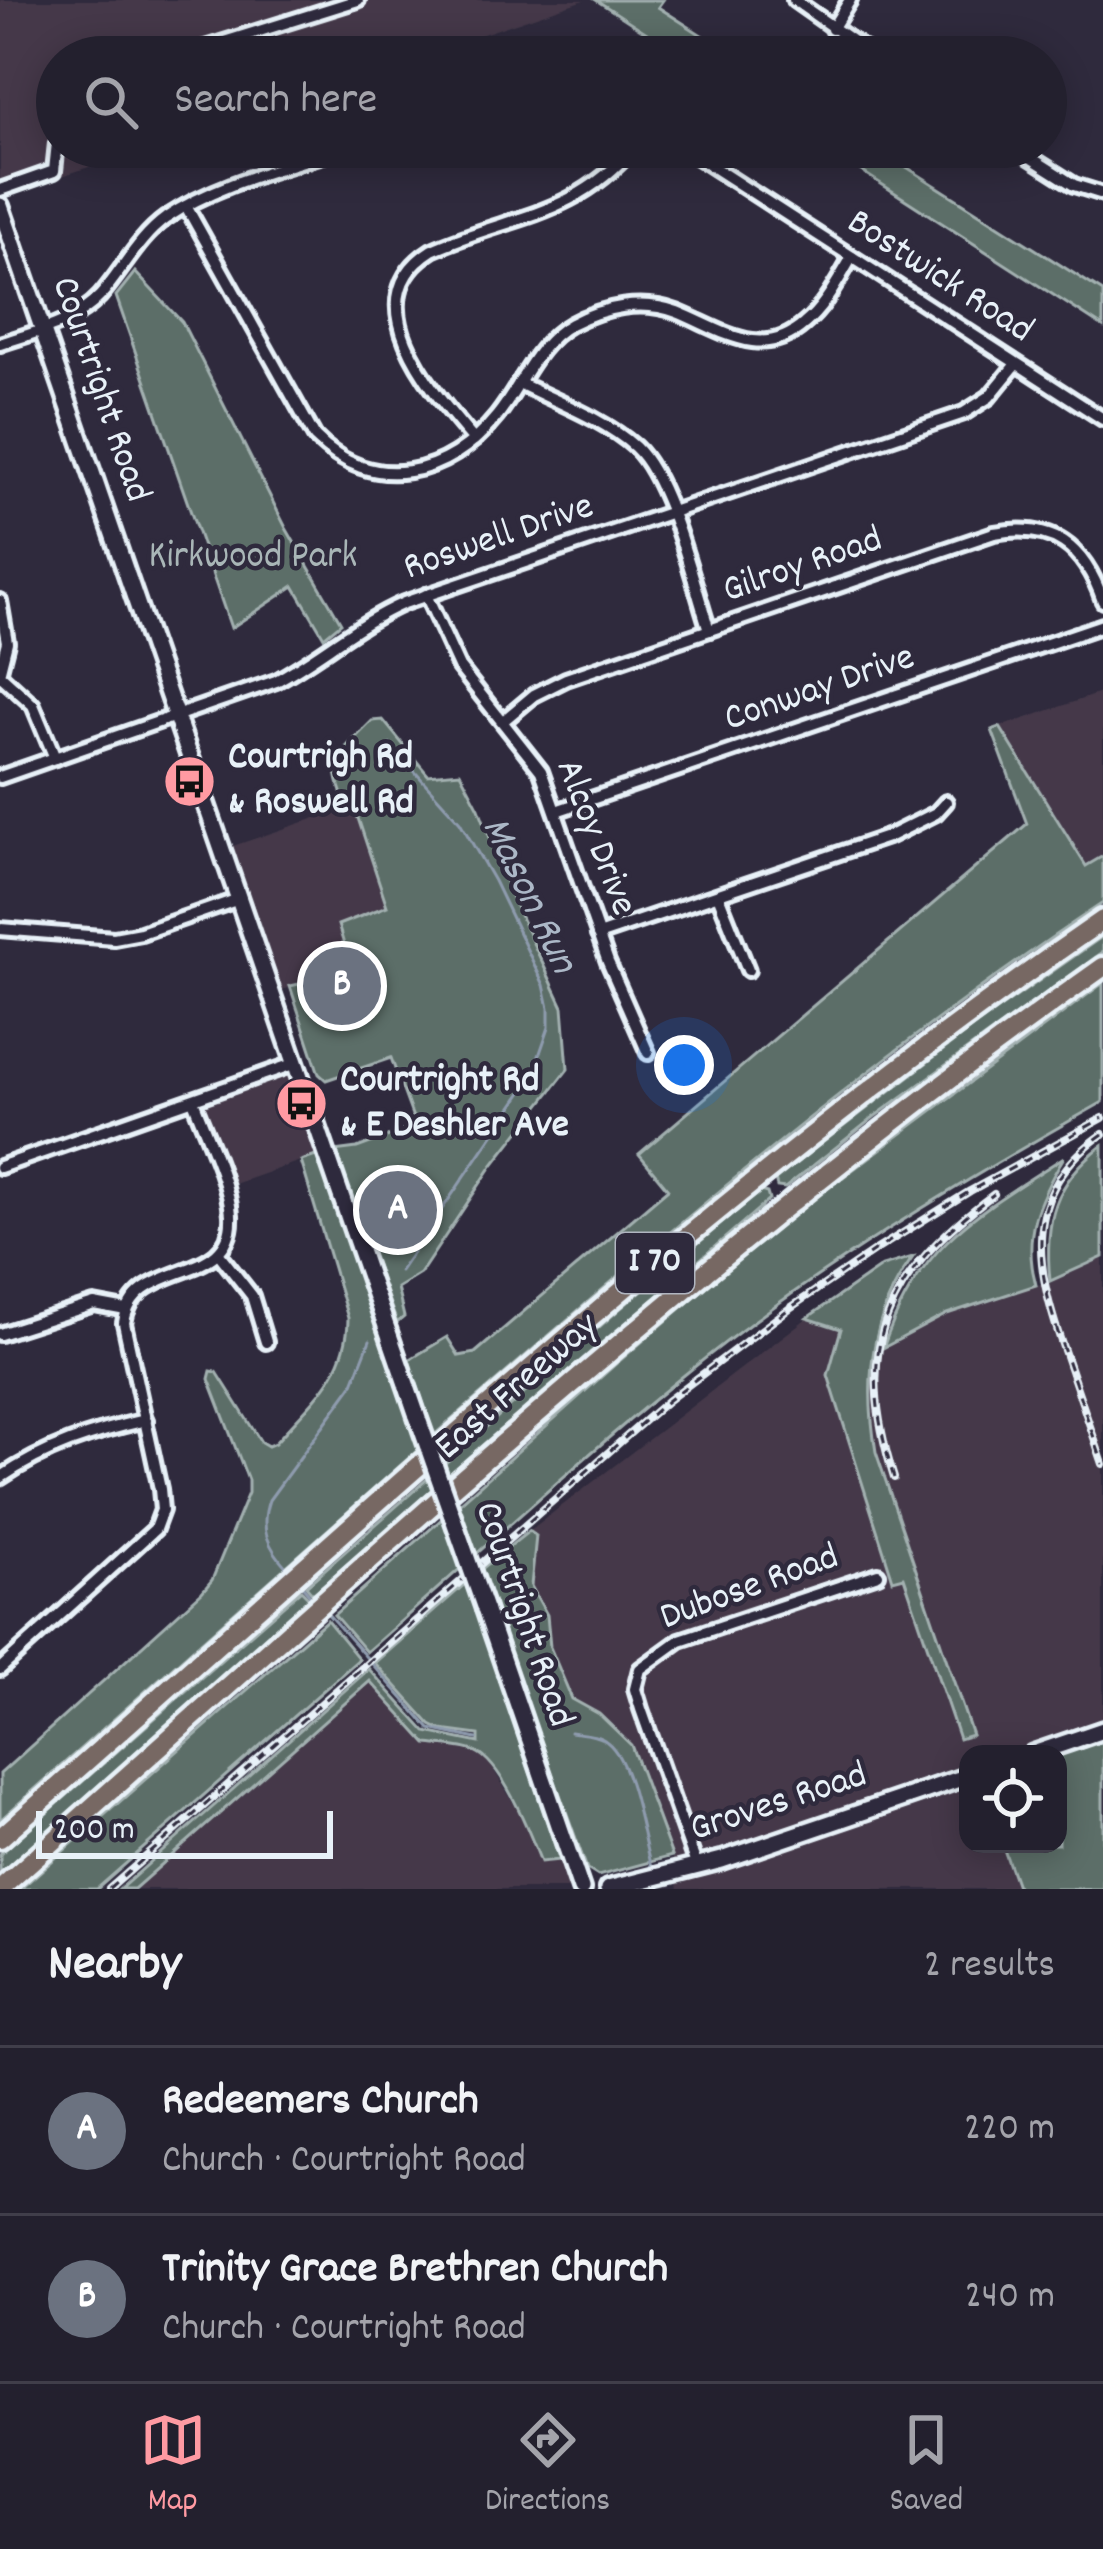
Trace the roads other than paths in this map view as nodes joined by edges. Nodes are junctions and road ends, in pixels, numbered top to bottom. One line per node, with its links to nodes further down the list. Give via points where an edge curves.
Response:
1 (358, 0): 5 (street)
2 (794, 0): 4 (street)
3 (850, 0): 4 (street)
4 (832, 29): 6 (street)
5 (243, 36)
6 (843, 36)
7 (53, 168): 12 (street)
8 (286, 168): 15 (street)
9 (614, 168): 22 (street, via 573,199 431,250 405,276 398,313 406,346)
10 (714, 168): 16 (street, Bostwick Road)
11 (1047, 168): 13 (street)
12 (0, 190)
13 (1103, 194)
14 (0, 206): 17 (street, Courtright Road)
15 (186, 206): 17 (street, via 157,226 98,298); 22 (street, via 327,449 354,467 397,473 436,464)
16 (852, 257): 19 (street, Bostwick Road); 20 (street, via 818,311 779,339 732,339 675,311 626,306 563,328)
17 (43, 329): 18 (street); 30 (street, Courtright Road)
18 (0, 344)
19 (1016, 364): 21 (street, Bostwick Road); 23 (street, Roswell Drive, via 964,413)
20 (520, 383): 22 (street); 23 (street, via 631,443 653,468)
21 (1103, 419)
22 (474, 440)
23 (670, 512): 24 (street, Roswell Drive); 28 (street)
24 (426, 595): 30 (street, Roswell Drive, via 376,615 276,681); 31 (street, Alcoy Drive, via 459,667)
25 (0, 601): 29 (street, via 7,642)
26 (1103, 602): 28 (street, Gilroy Road, via 1073,548 1036,530 1012,530)
27 (1103, 626): 35 (street, Conway Drive)
28 (710, 630): 31 (street, Gilroy Road, via 566,679)
29 (0, 673): 32 (street, via 33,705)
30 (176, 716): 32 (street, Roswell Drive); 37 (street, Courtright Road)
31 (503, 722): 35 (street, Alcoy Drive, via 541,770)
32 (55, 758): 33 (street, Roswell Drive)
33 (0, 777)
34 (946, 802): 36 (street, via 890,836)
35 (556, 811): 40 (street, Alcoy Drive)
36 (718, 895): 40 (street); 42 (street)
37 (239, 899): 39 (street, via 114,938); 44 (street, Courtright Road)
38 (1103, 920): 58 (highway, East Freeway / I 70, via 760,1174)
39 (0, 929)
40 (598, 935): 43 (street, Alcoy Drive)
41 (1103, 967): 60 (highway, East Freeway / I 70, via 696,1276)
42 (748, 970)
43 (649, 1053)
44 (296, 1064): 45 (street); 61 (street, Courtright Road, bridge)
45 (193, 1100): 46 (street); 47 (street, via 231,1208 231,1233)
46 (0, 1167)
47 (219, 1254): 48 (street, via 145,1286); 50 (street, via 252,1296)
48 (126, 1310): 49 (street, via 94,1304); 51 (street)
49 (0, 1334)
50 (266, 1342)
51 (146, 1420): 52 (street, via 77,1437); 54 (street, via 162,1510 155,1529)
52 (0, 1478)
53 (878, 1574): 59 (street, Dubose Road, via 680,1640 640,1669 635,1689)
54 (0, 1669)
55 (1103, 1730): 56 (street)
56 (1059, 1745)
57 (959, 1779): 59 (street, Groves Road)
58 (0, 1838)
59 (697, 1867): 62 (street, Groves Road)
60 (0, 1889)
61 (581, 1889)
62 (608, 1889)

